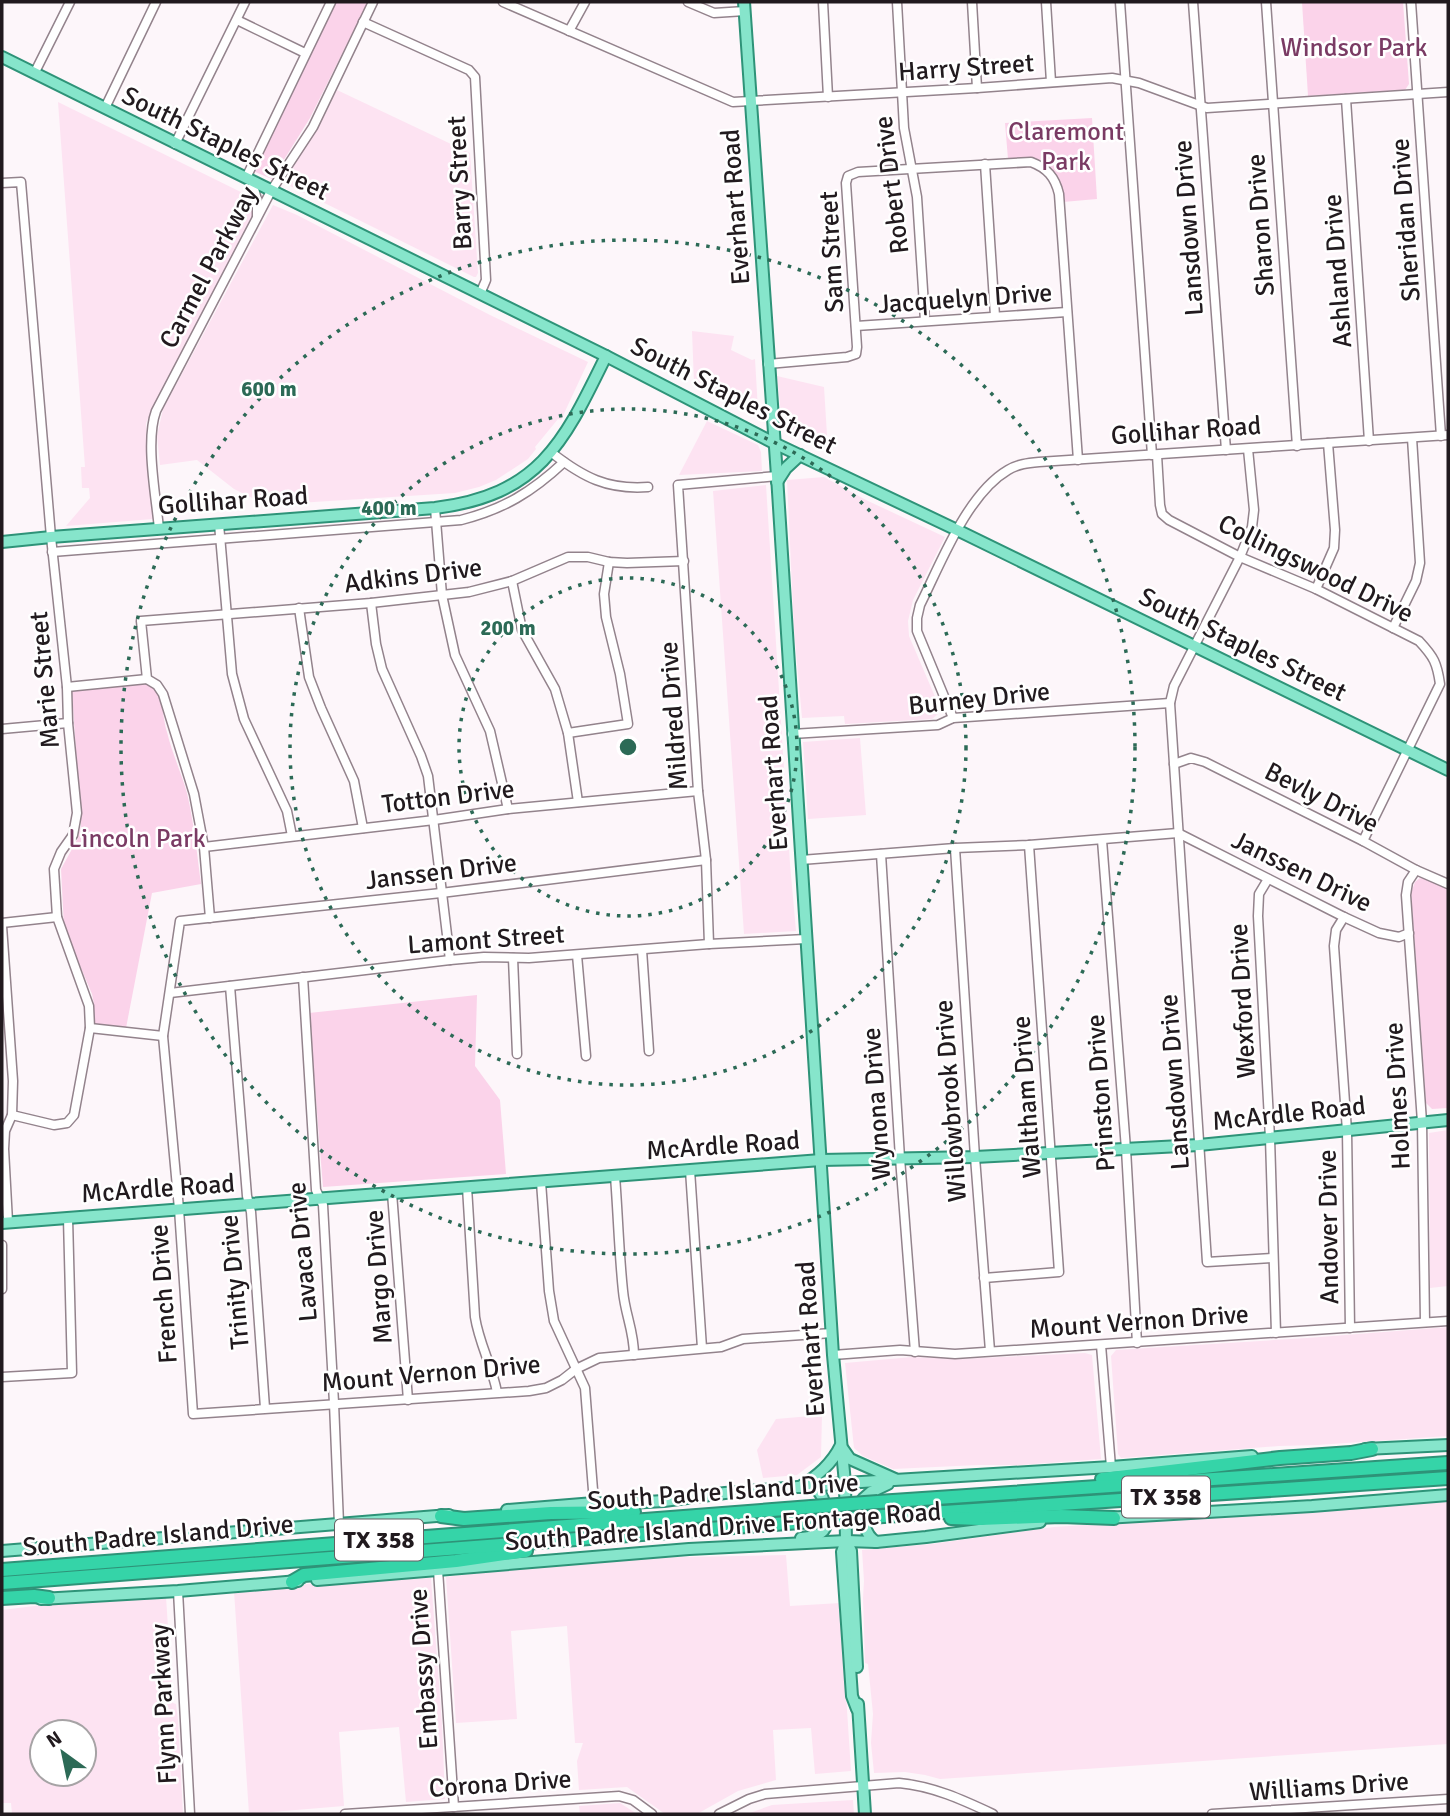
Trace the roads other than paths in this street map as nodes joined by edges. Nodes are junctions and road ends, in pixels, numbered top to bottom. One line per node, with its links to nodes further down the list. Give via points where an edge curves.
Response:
1 (70, 2): 23 (street)
2 (156, 2): 35 (street)
3 (245, 2): 18 (street)
4 (331, 2): 21 (street, Carmel Parkway)
5 (373, 2): 19 (street, Carmel Parkway)
6 (503, 2): 20 (street, Harry Street)
7 (585, 2): 20 (street)
8 (688, 2): 17 (street, via 714,13)
9 (823, 2): 30 (street)
10 (897, 2): 27 (street, Robert Drive)
11 (972, 2): 26 (street)
12 (1046, 2): 25 (street)
13 (1120, 2): 24 (street, Collingswood Drive)
14 (1193, 2): 34 (street, Lansdown Drive)
15 (1266, 2): 33 (street, Sharon Drive)
16 (1411, 2): 29 (street, Sheridan Drive)
17 (744, 6): 32 (main road, Everhart Road)
18 (237, 20): 21 (street); 36 (street)
19 (363, 22): 41 (street, Carmel Parkway, via 313,127); 43 (street, Barry Street, via 469,70 475,77 486,280)
20 (569, 31): 32 (street, Harry Street, via 733,102)
21 (305, 53): 39 (street, Carmel Parkway)
22 (2, 57): 23 (main road, South Staples Street)
23 (35, 72): 35 (main road, South Staples Street)
24 (1125, 79): 25 (street, Harry Street); 34 (street, Harry Street); 60 (street, Collingswood Drive)
25 (1051, 82): 26 (street, Harry Street)
26 (977, 88): 27 (street, Harry Street)
27 (902, 92): 30 (street, Harry Street); 38 (street, Robert Drive)
28 (1448, 92): 29 (street, Harry Street)
29 (1417, 95): 31 (street, Harry Street); 50 (street, Sheridan Drive)
30 (828, 97): 32 (street, Harry Street)
31 (1346, 99): 33 (street, Harry Street); 52 (street, Ashland Drive)
32 (751, 102): 49 (main road, Everhart Road)
33 (1273, 104): 34 (street, Harry Street); 55 (street, Sharon Drive)
34 (1200, 107): 57 (street, Lansdown Drive)
35 (105, 108): 36 (main road, South Staples Street)
36 (175, 144): 39 (main road, South Staples Street)
37 (985, 164): 38 (street); 44 (street, via 1031,162 1048,171 1056,182); 45 (street)
38 (911, 169): 46 (street, Robert Drive); 47 (street, Sam Street, via 848,176)
39 (249, 179): 41 (main road, South Staples Street); 42 (street, via 257,200)
40 (2, 183): 74 (street, Marie Street, via 21,182)
41 (271, 191): 42 (street, Carmel Parkway); 43 (main road, South Staples Street)
42 (257, 219): 70 (street, Carmel Parkway, via 152,422)
43 (480, 294): 48 (main road, South Staples Street)
44 (1066, 312): 45 (street, Jacquelyn Drive); 61 (street)
45 (995, 316): 46 (street, Jacquelyn Drive)
46 (926, 321): 47 (street, Jacquelyn Drive)
47 (856, 326): 49 (street, Jacquelyn Drive, via 856,354 847,358)
48 (606, 356): 53 (main road, South Staples Street); 58 (main road, Gollihar Road)
49 (768, 364): 53 (main road, Everhart Road)
50 (1445, 436): 51 (street, Gollihar Road)
51 (1412, 438): 52 (street, Gollihar Road); 89 (street, via 1420,563)
52 (1369, 441): 54 (street, Gollihar Road)
53 (774, 443): 59 (main road, South Staples Street); 63 (main road, Everhart Road)
54 (1328, 443): 55 (street, Gollihar Road); 84 (street, via 1335,539)
55 (1297, 446): 56 (street, Gollihar Road)
56 (1248, 449): 57 (street, Gollihar Road); 80 (street, Lansdown Drive, via 1254,510)
57 (1226, 450): 60 (street, Gollihar Road)
58 (552, 453): 62 (street); 65 (main road, Gollihar Road, via 505,489)
59 (800, 455): 63 (main road); 71 (main road, South Staples Street)
60 (1154, 455): 61 (street, Gollihar Road); 80 (street, Collingswood Drive, via 1162,514)
61 (1078, 460): 71 (street, Gollihar Road, via 1010,469 980,494)
62 (564, 462): 64 (street, via 598,482); 67 (street, via 534,488 504,505)
63 (777, 479): 81 (street, Mildred Drive, via 678,485); 98 (main road, Everhart Road)
64 (648, 487)
65 (435, 508): 66 (main road, Gollihar Road); 67 (street)
66 (313, 517): 68 (main road, Gollihar Road); 72 (street)
67 (436, 523): 72 (street); 85 (street)
68 (219, 524): 69 (main road, Gollihar Road); 75 (street)
69 (173, 528): 70 (main road, Gollihar Road); 77 (street)
70 (159, 529): 73 (main road, Gollihar Road)
71 (957, 530): 90 (main road, South Staples Street); 94 (street, Gollihar Road, via 917,618 917,631)
72 (314, 532): 75 (street)
73 (99, 533): 74 (main road, Gollihar Road); 78 (street)
74 (51, 537): 76 (main road, Gollihar Road); 79 (street, Marie Street)
75 (220, 539): 77 (street); 88 (street)
76 (2, 542)
77 (174, 543): 78 (street)
78 (101, 548): 79 (street)
79 (52, 552): 92 (street, Marie Street)
80 (1240, 557): 84 (street, Collingswood Drive); 90 (street, Lansdown Drive)
81 (684, 561): 82 (street, Adkins Drive); 102 (street, Mildred Drive)
82 (609, 562): 83 (street, Adkins Drive, via 568,557); 97 (street, via 606,617 628,724)
83 (512, 581): 85 (street, Adkins Drive); 97 (street, via 523,630 555,689)
84 (1316, 589): 89 (street, Collingswood Drive)
85 (442, 595): 86 (street, Adkins Drive); 104 (street, via 455,654 490,731)
86 (371, 603): 87 (street, Adkins Drive); 105 (street, via 382,669 425,766)
87 (299, 608): 88 (street, Adkins Drive); 106 (street, via 309,677 354,781)
88 (226, 613): 91 (street, Adkins Drive, via 141,621); 108 (street, via 232,674 244,719 287,811)
89 (1393, 628): 99 (street, Collingswood Drive, via 1419,641 1430,653 1440,684)
90 (1196, 646): 93 (street, Lansdown Drive); 99 (main road, South Staples Street)
91 (148, 679): 92 (street); 112 (street, via 163,694 194,794)
92 (67, 687): 95 (street, Marie Street)
93 (1170, 703): 94 (street, Burney Drive); 100 (street, Lansdown Drive)
94 (953, 718): 98 (street, Burney Drive, via 938,725)
95 (68, 723): 96 (street); 121 (street, Marie Street, via 77,813 73,835 54,869)
96 (2, 729)
97 (568, 733): 103 (street)
98 (793, 734): 116 (main road, Everhart Road)
99 (1408, 749): 101 (main road, South Staples Street); 110 (street, Collingswood Drive)
100 (1174, 764): 107 (street, Lansdown Drive); 110 (street, Bevly Drive, via 1191,758 1205,762)
101 (1448, 770)
102 (698, 791): 103 (street, Totton Drive); 115 (street, Mildred Drive)
103 (578, 802): 104 (street, Totton Drive)
104 (508, 809): 105 (street, Totton Drive)
105 (434, 820): 106 (street, Totton Drive); 120 (street)
106 (363, 828): 108 (street, Totton Drive)
107 (1178, 833): 109 (street); 118 (street, Janssen Drive); 146 (street, Lansdown Drive)
108 (292, 836): 112 (street, Totton Drive)
109 (1102, 840): 111 (street); 147 (street, Prinston Drive)
110 (1363, 841): 117 (street, Bevly Drive)
111 (1029, 845): 113 (street); 148 (street, Waltham Drive)
112 (204, 846): 123 (street)
113 (955, 848): 114 (street); 149 (street, Willowbrook Drive)
114 (881, 853): 116 (street); 150 (street, Wynona Drive)
115 (706, 860): 120 (street, Janssen Drive); 128 (street, Mildred Drive)
116 (801, 860): 127 (main road, Everhart Road)
117 (1416, 870): 119 (street, Bevly Drive); 126 (street, Holmes Drive, via 1406,895)
118 (1268, 879): 122 (street, Janssen Drive); 145 (street, Wexford Drive, via 1259,894 1258,916)
119 (1448, 884)
120 (441, 893): 123 (street, Janssen Drive); 132 (street)
121 (57, 917): 125 (street); 136 (street, Marie Street, via 89,1006)
122 (1344, 917): 126 (street, Janssen Drive, via 1380,933 1399,937); 144 (street, Andover Drive, via 1334,946)
123 (211, 918): 124 (street, Janssen Drive)
124 (180, 921): 135 (street, French Drive)
125 (2, 924): 141 (street)
126 (1409, 933): 143 (street, Holmes Drive)
127 (806, 939): 128 (street, Lamont Street); 151 (main road, Everhart Road)
128 (709, 944): 129 (street, Lamont Street)
129 (642, 950): 130 (street, Lamont Street); 138 (street)
130 (577, 955): 131 (street, Lamont Street); 140 (street)
131 (513, 958): 132 (street, Lamont Street); 139 (street)
132 (450, 960): 133 (street, Lamont Street)
133 (303, 977): 134 (street, Lamont Street); 157 (street, Lavaca Drive)
134 (230, 986): 135 (street, Lamont Street); 158 (street, Trinity Drive)
135 (170, 993): 137 (street, French Drive)
136 (90, 1028): 137 (street); 141 (street, Marie Street, via 74,1115 67,1123 54,1125)
137 (163, 1036): 159 (street, French Drive)
138 (649, 1051)
139 (517, 1054)
140 (586, 1056)
141 (12, 1115): 161 (street, via 5,1131)
142 (1448, 1120): 143 (main road, McArdle Road)
143 (1422, 1122): 144 (main road, McArdle Road); 167 (street, Holmes Drive)
144 (1347, 1131): 145 (main road, McArdle Road); 168 (street, Andover Drive)
145 (1270, 1138): 146 (main road, McArdle Road); 163 (street, Wexford Drive)
146 (1199, 1145): 147 (main road, McArdle Road); 163 (street, Lansdown Drive, via 1207,1262)
147 (1126, 1149): 148 (main road, McArdle Road); 171 (street, Prinston Drive)
148 (1051, 1154): 149 (main road, McArdle Road); 164 (street, Waltham Drive, via 1059,1272)
149 (975, 1157): 150 (main road, McArdle Road); 164 (street, Willowbrook Drive)
150 (900, 1158): 151 (main road, McArdle Road); 175 (street, Wynona Drive)
151 (821, 1160): 152 (main road, McArdle Road); 169 (main road, Everhart Road)
152 (690, 1170): 153 (main road, McArdle Road); 173 (street)
153 (615, 1176): 154 (main road, McArdle Road); 176 (street, via 625,1309)
154 (541, 1182): 155 (main road, McArdle Road); 178 (street, via 554,1321)
155 (467, 1187): 156 (main road, McArdle Road); 180 (street, via 475,1317)
156 (392, 1193): 157 (main road, McArdle Road); 181 (street, Margo Drive)
157 (320, 1199): 158 (main road, McArdle Road); 182 (street, Lavaca Drive)
158 (249, 1204): 159 (main road, McArdle Road); 183 (street, Trinity Drive)
159 (178, 1209): 160 (main road, McArdle Road); 184 (street, French Drive)
160 (68, 1218): 161 (main road, McArdle Road); 179 (street, via 72,1373)
161 (5, 1223)
162 (2, 1245): 165 (street)
163 (1273, 1258): 170 (street, Wexford Drive)
164 (984, 1278): 174 (street, Willowbrook Drive)
165 (2, 1289)
166 (1448, 1321): 167 (street, Mount Vernon Drive)
167 (1424, 1322): 168 (street, Mount Vernon Drive)
168 (1350, 1328): 170 (street, Mount Vernon Drive)
169 (832, 1333): 173 (street, Mount Vernon Drive, via 743,1339); 177 (main road, Everhart Road)
170 (1276, 1333): 171 (street, Mount Vernon Drive)
171 (1137, 1343): 172 (street, Mount Vernon Drive)
172 (1101, 1345): 174 (street, Mount Vernon Drive); 189 (street)
173 (702, 1348): 176 (street, Mount Vernon Drive)
174 (990, 1351): 175 (street, Mount Vernon Drive)
175 (915, 1352): 177 (street, Mount Vernon Drive)
176 (634, 1355): 178 (street, Mount Vernon Drive, via 600,1358)
177 (833, 1355): 185 (main road, Everhart Road)
178 (576, 1369): 180 (street, Mount Vernon Drive, via 546,1388); 197 (street, via 585,1388)
179 (2, 1377)
180 (497, 1392): 181 (street, Mount Vernon Drive)
181 (408, 1400): 182 (street, Mount Vernon Drive)
182 (334, 1403): 183 (street, Mount Vernon Drive); 202 (street, Lavaca Drive)
183 (265, 1408): 184 (street, Mount Vernon Drive)
184 (193, 1414)
185 (841, 1445): 191 (main road, via 850,1459); 192 (main road, Everhart Road); 194 (main road, via 828,1466)
186 (1448, 1445): 187 (main road, South Padre Island Drive Frontage Road)
187 (1372, 1449): 189 (main road, South Padre Island Drive Frontage Road); 196 (highway)
188 (1448, 1463): 196 (highway, South Padre Island Drive / TX 358)
189 (1111, 1467): 191 (main road, South Padre Island Drive Frontage Road)
190 (1448, 1478): 200 (highway, South Padre Island Drive / TX 358)
191 (897, 1480): 192 (main road, South Padre Island Drive Frontage Road); 205 (main road, via 863,1499 866,1533)
192 (845, 1483): 193 (main road, South Padre Island Drive Frontage Road); 204 (main road, Everhart Road)
193 (813, 1487): 194 (main road, South Padre Island Drive Frontage Road); 206 (main road, via 825,1499 823,1532)
194 (799, 1488): 197 (main road, South Padre Island Drive Frontage Road)
195 (1448, 1495): 201 (main road, South Padre Island Drive Frontage Road)
196 (938, 1498): 198 (highway, South Padre Island Drive / TX 358, bridge)
197 (594, 1503): 199 (main road, South Padre Island Drive Frontage Road)
198 (757, 1510): 199 (highway, via 730,1506); 208 (highway, South Padre Island Drive / TX 358)
199 (441, 1516): 202 (main road, South Padre Island Drive Frontage Road)
200 (886, 1516): 201 (highway); 203 (highway, South Padre Island Drive / TX 358, bridge)
201 (1114, 1518): 205 (main road, South Padre Island Drive Frontage Road, via 1038,1522)
202 (339, 1524): 207 (main road, South Padre Island Drive Frontage Road)
203 (564, 1541): 210 (highway, via 494,1556 304,1575); 211 (highway, South Padre Island Drive / TX 358)
204 (846, 1541): 205 (main road, South Padre Island Drive Frontage Road); 206 (main road, South Padre Island Drive Frontage Road); 215 (main road, Everhart Road, via 851,1551)
205 (876, 1542)
206 (743, 1546): 209 (main road, South Padre Island Drive Frontage Road)
207 (2, 1551)
208 (2, 1570)
209 (438, 1570): 210 (main road, South Padre Island Drive Frontage Road); 217 (street, Embassy Drive)
210 (292, 1582): 212 (main road, South Padre Island Drive Frontage Road)
211 (2, 1583)
212 (178, 1591): 213 (main road, South Padre Island Drive Frontage Road); 218 (street, Flynn Parkway)
213 (49, 1598): 214 (highway, via 34,1595)
214 (2, 1601)
215 (862, 1786): 221 (street, via 765,1794); 222 (main road, Everhart Road); 223 (street, via 913,1784)
216 (1448, 1799): 224 (street, Williams Drive)
217 (453, 1807): 219 (street, Corona Drive); 220 (street, Corona Drive, via 620,1796)
218 (190, 1814)
219 (345, 1814)
220 (652, 1814)
221 (719, 1814)
222 (865, 1814)
223 (993, 1814)
224 (1212, 1814)

